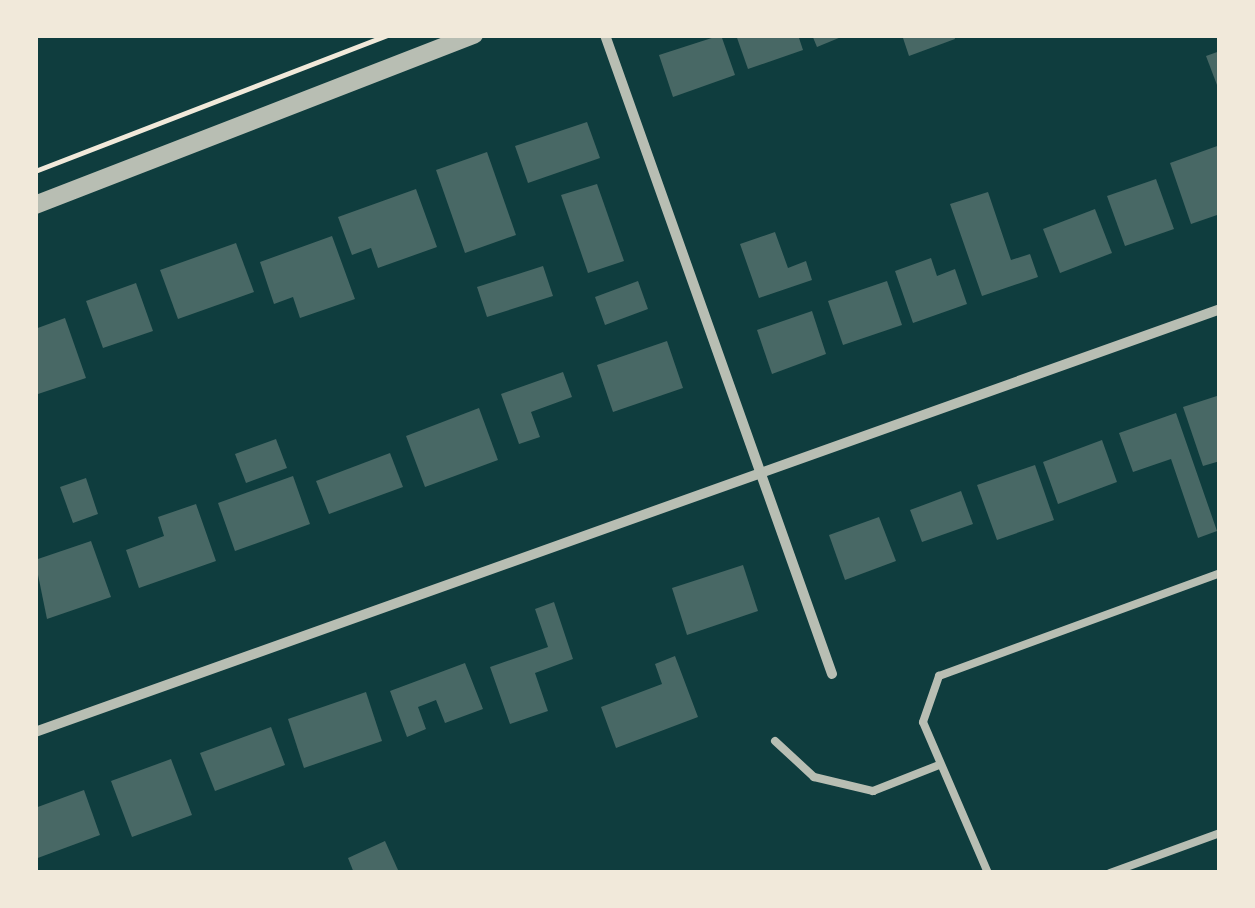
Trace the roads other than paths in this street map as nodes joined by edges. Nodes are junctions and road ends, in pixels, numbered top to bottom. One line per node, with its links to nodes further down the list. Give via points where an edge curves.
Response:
1 (474, 35): 3 (street)
2 (605, 35): 5 (street)
3 (35, 204)
4 (1220, 310): 5 (street)
5 (756, 471): 7 (street); 8 (street)
6 (1220, 573): 10 (lane, via 939,676 923,722)
7 (832, 674)
8 (35, 732)
9 (775, 741): 10 (lane, via 814,776 873,791)
10 (939, 765): 12 (lane)
11 (1220, 834): 13 (lane)
12 (988, 873)
13 (1110, 873)

